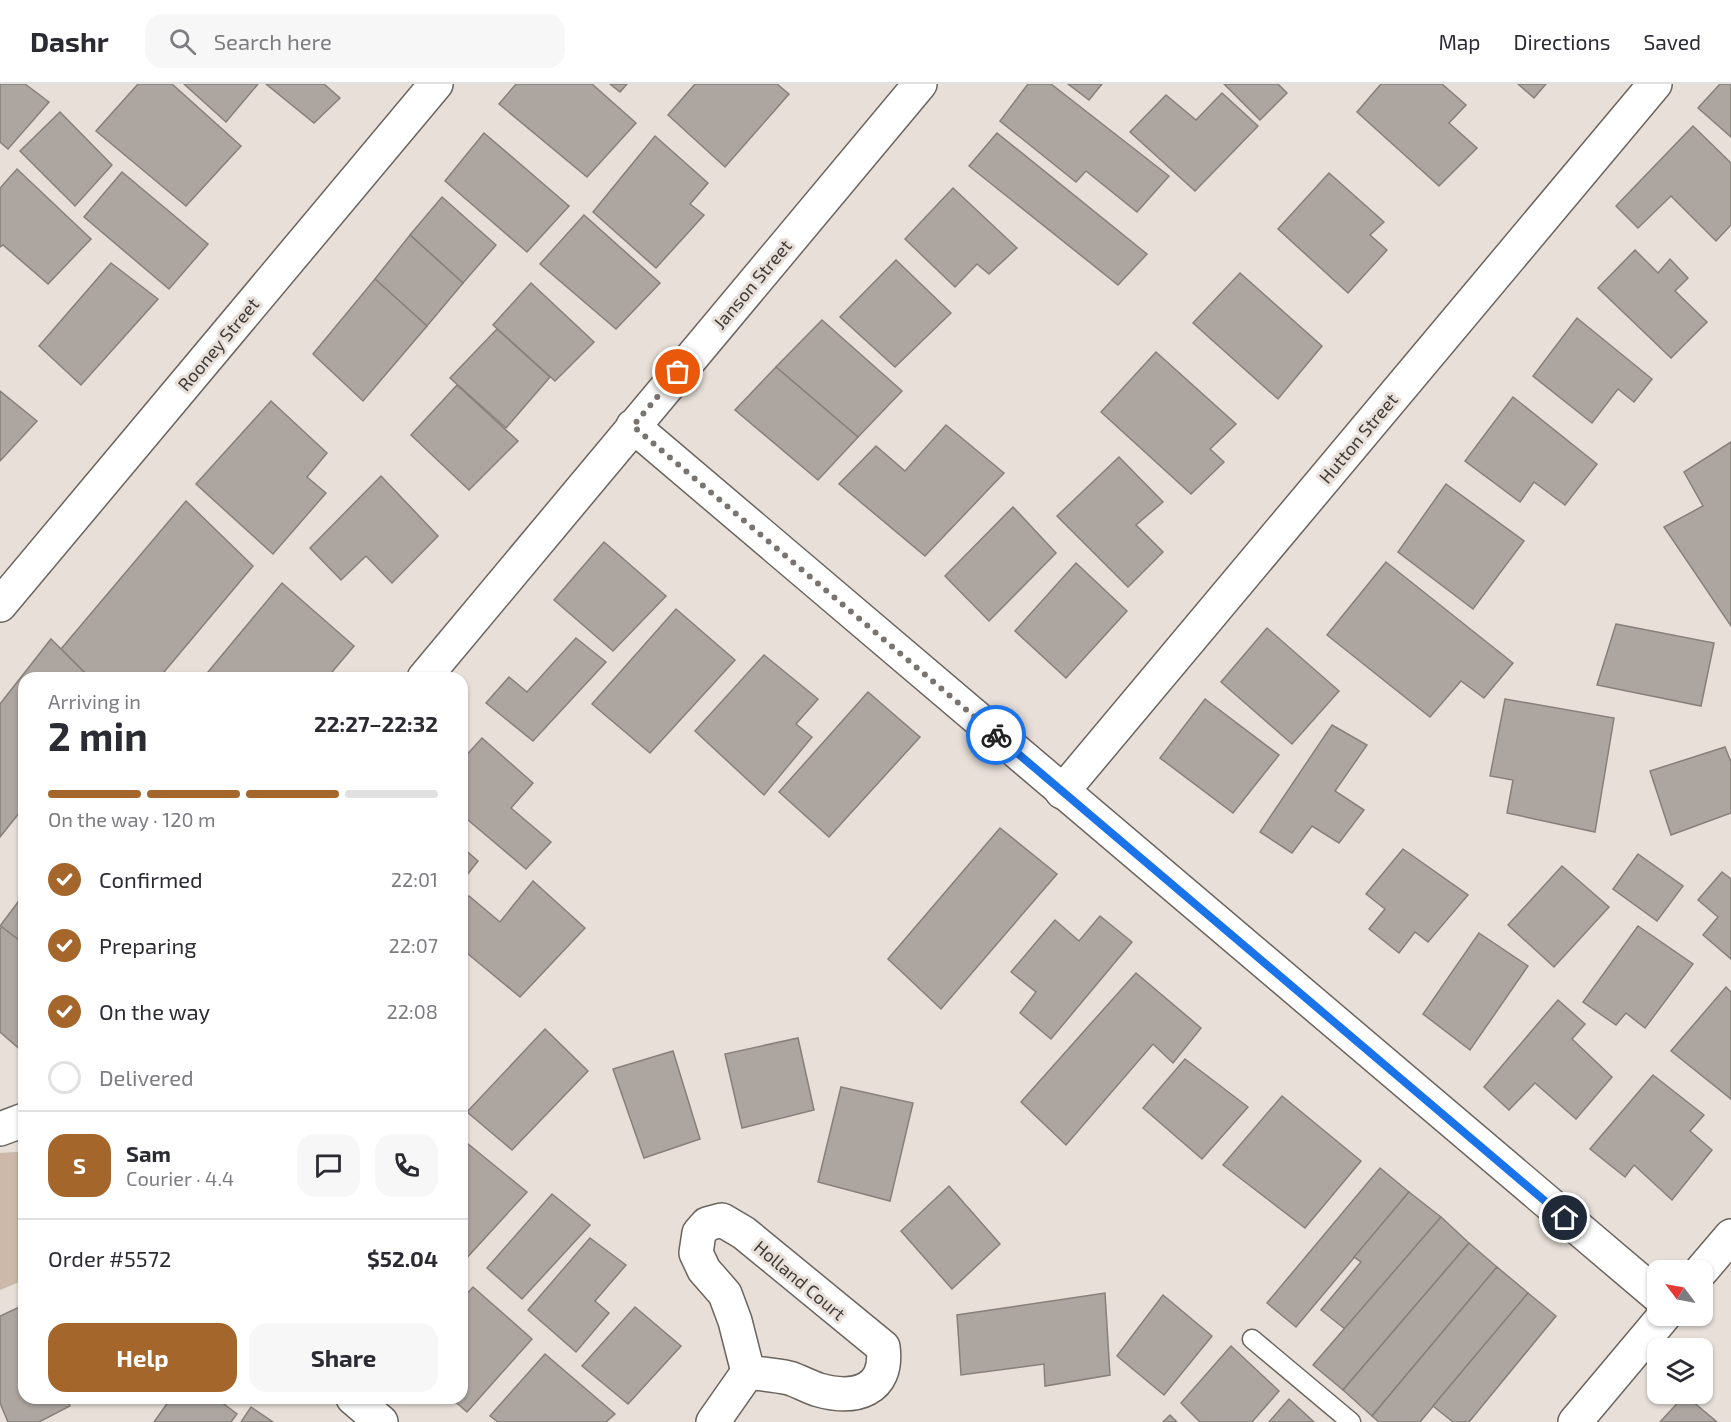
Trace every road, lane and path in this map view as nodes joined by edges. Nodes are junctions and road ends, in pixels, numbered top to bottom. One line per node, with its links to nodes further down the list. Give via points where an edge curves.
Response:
1 (436, 84): 5 (street, Rooney Street)
2 (920, 84): 4 (street, Janson Street)
3 (1655, 84): 7 (street, Hutton Street)
4 (633, 426): 6 (street, Janson Street); 7 (street)
5 (0, 605)
6 (429, 672)
7 (1062, 792): 12 (street)
8 (18, 1122): 9 (street)
9 (0, 1129)
10 (1731, 1236): 11 (street)
11 (1711, 1260)
12 (1647, 1287)
13 (1656, 1326): 20 (street)
14 (1252, 1339): 19 (lane)
15 (748, 1371): 15 (street, Holland Court, via 724,1294 696,1253 699,1233 707,1224 722,1220 744,1233 883,1347 885,1364 879,1380 868,1389 840,1394); 18 (street)
16 (360, 1404): 17 (street)
17 (381, 1422)
18 (713, 1422)
19 (1351, 1422)
20 (1575, 1422)

